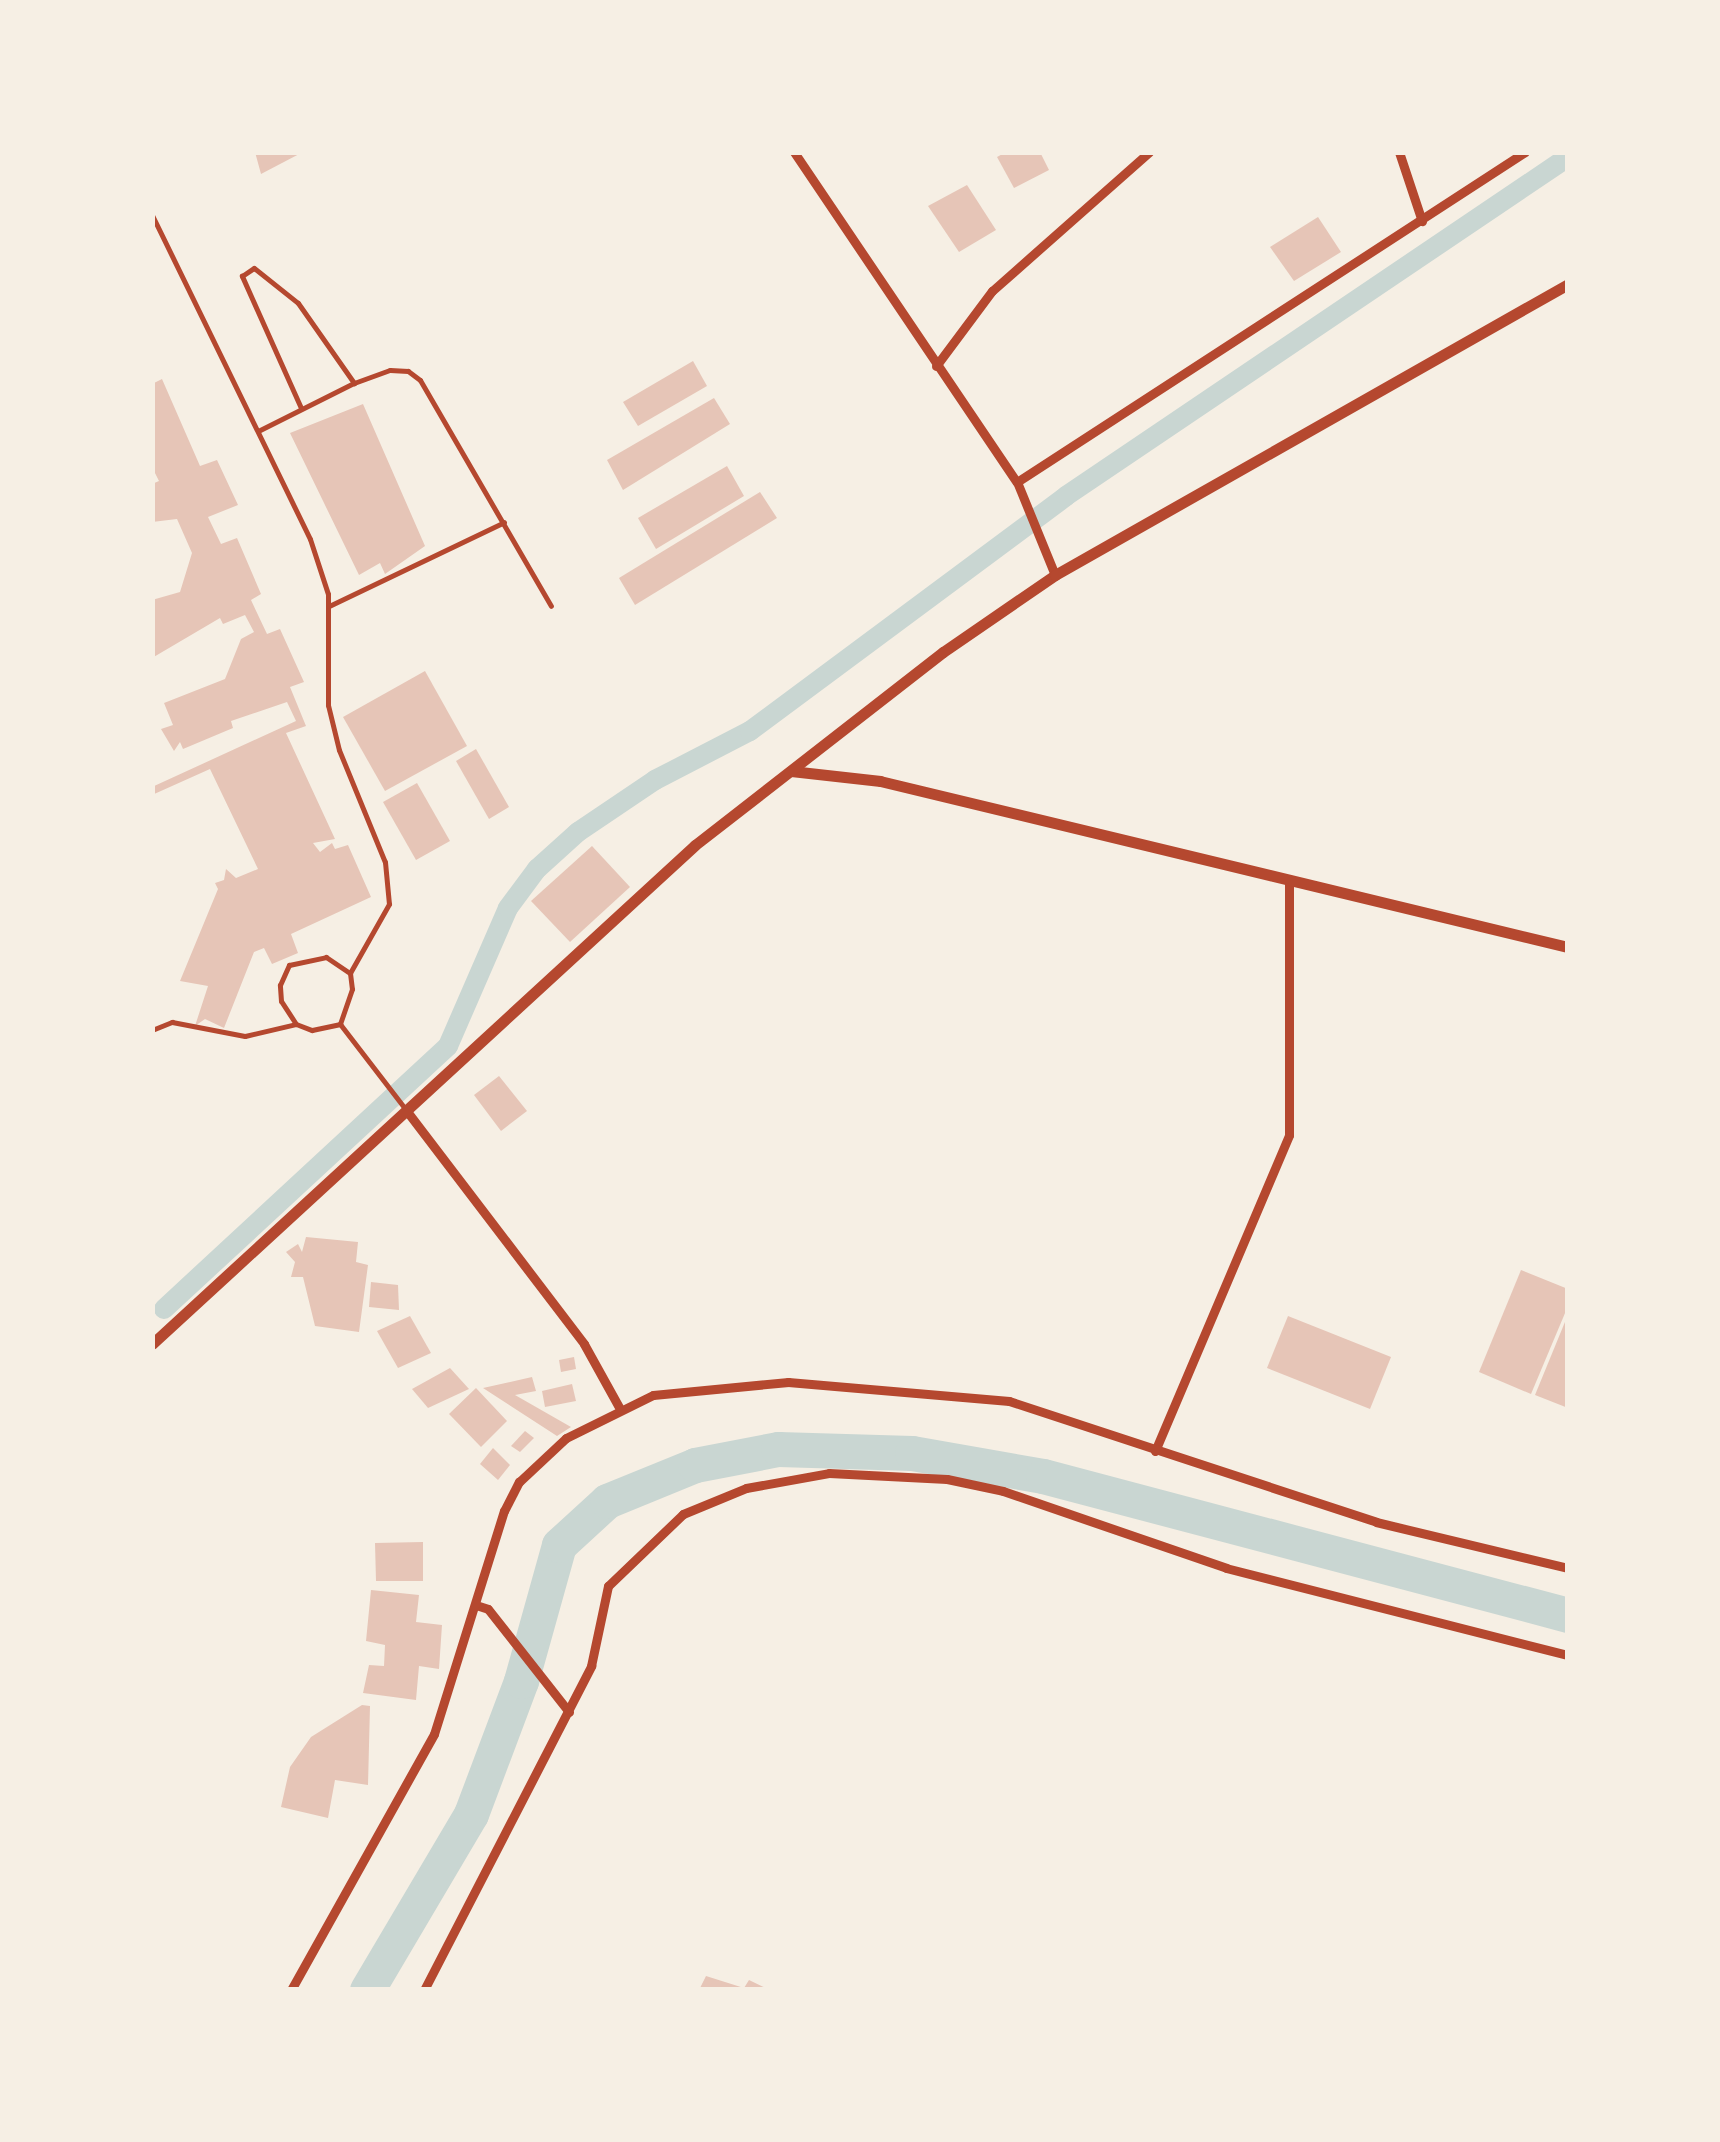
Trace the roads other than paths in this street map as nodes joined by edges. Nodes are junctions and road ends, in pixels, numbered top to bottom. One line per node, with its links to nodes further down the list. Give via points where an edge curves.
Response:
1 (794, 152): 8 (street)
2 (1148, 152): 8 (street, via 992,291)
3 (1399, 152): 6 (street)
4 (1525, 152): 6 (street)
5 (152, 216): 11 (lane)
6 (1422, 221): 12 (street)
7 (1568, 284): 14 (street)
8 (936, 366): 12 (street)
9 (354, 383): 10 (lane); 10 (lane, via 298,303 254,268 242,276); 13 (lane, via 390,370 420,380)
10 (301, 408): 11 (lane)
11 (258, 431): 15 (lane, via 310,539)
12 (1017, 482): 14 (street)
13 (504, 522): 15 (lane); 16 (lane)
14 (1055, 575): 17 (street)
15 (329, 606): 20 (lane, via 328,705 339,750 385,862 389,904)
16 (551, 606)
17 (790, 772): 18 (street, via 880,781); 24 (street, via 695,845)
18 (1289, 879): 19 (street); 27 (street, via 1289,1135)
19 (1568, 947)
20 (350, 973): 21 (lane, via 326,957 289,965 281,1000); 22 (lane, via 352,989)
21 (296, 1024): 22 (lane, via 312,1030); 23 (lane, via 245,1036 172,1022)
22 (340, 1024): 24 (lane)
23 (152, 1030)
24 (409, 1114): 25 (street); 26 (street, via 584,1344)
25 (152, 1344)
26 (620, 1408): 27 (street, via 692,1387 896,1387 1010,1401); 29 (street, via 532,1465 504,1511)
27 (1154, 1451): 28 (street, via 1376,1522)
28 (1568, 1568)
29 (483, 1607): 31 (street); 32 (street, via 434,1734)
30 (1568, 1655): 31 (street, via 1226,1568 1003,1492 947,1479 830,1473 710,1500 652,1538 608,1586 590,1666)
31 (569, 1712): 33 (street)
32 (292, 1990)
33 (424, 1990)

